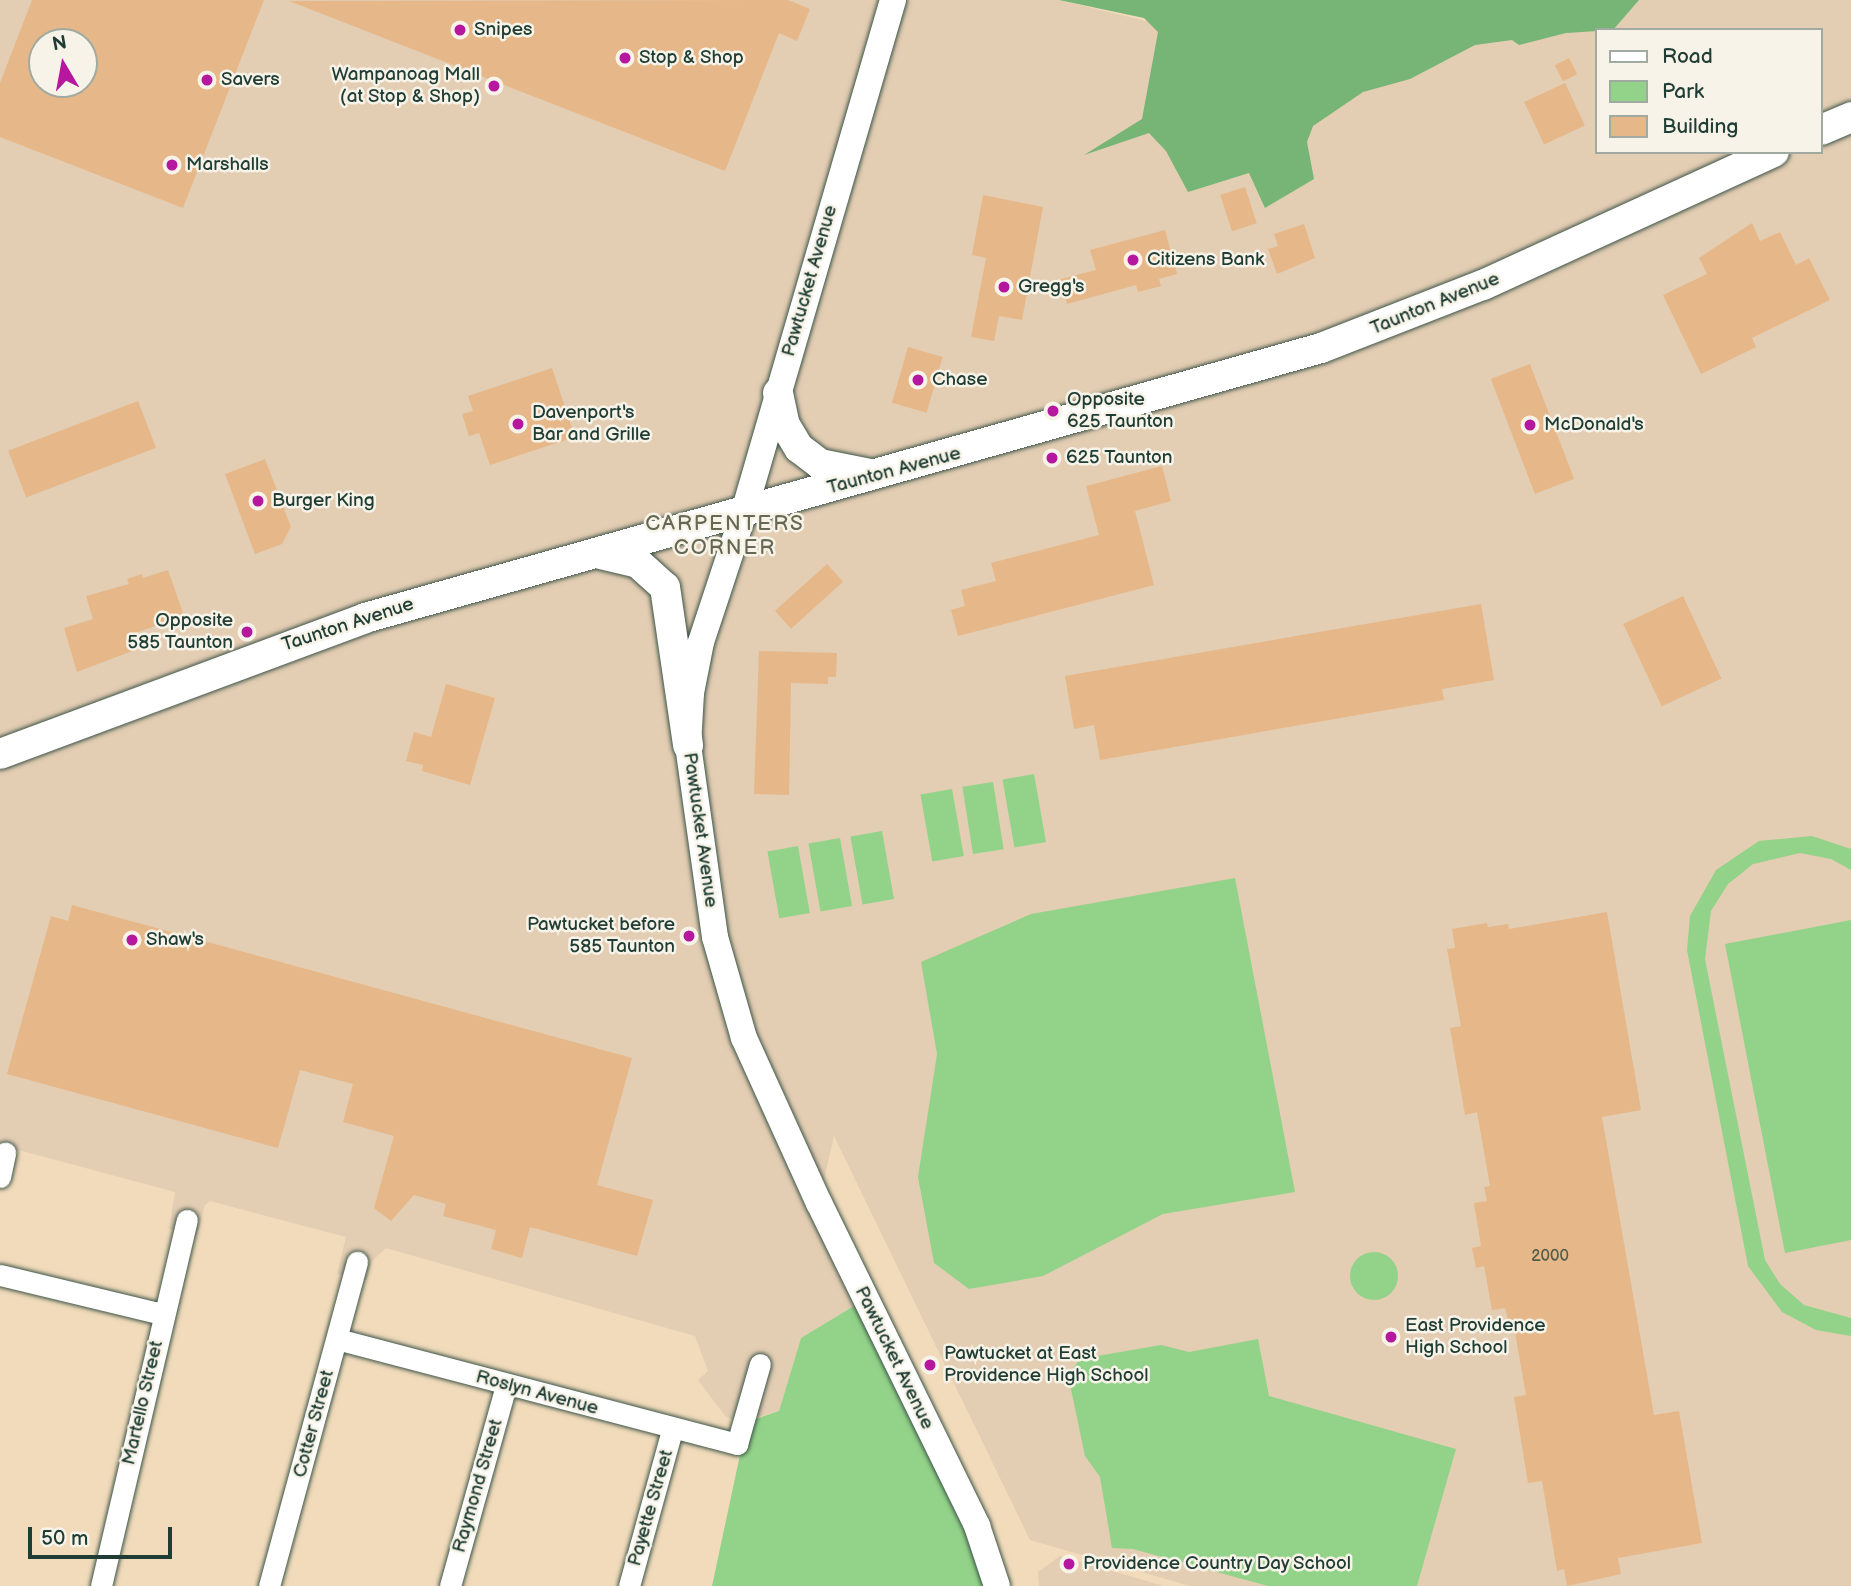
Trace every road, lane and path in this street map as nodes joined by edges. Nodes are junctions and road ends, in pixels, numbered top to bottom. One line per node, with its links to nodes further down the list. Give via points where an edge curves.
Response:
1 (893, 0): 5 (main road, Pawtucket Avenue)
2 (1851, 117): 3 (highway)
3 (1823, 129)
4 (1770, 154): 6 (highway, Taunton Avenue, via 1483,285 1355,336)
5 (778, 393): 6 (highway, via 792,438 808,456 837,470); 7 (main road, Pawtucket Avenue)
6 (884, 473): 7 (highway, Taunton Avenue)
7 (744, 512): 8 (highway, Taunton Avenue); 9 (main road, Pawtucket Avenue, via 701,642 691,693)
8 (596, 553): 9 (highway, via 638,563 665,587); 10 (highway, Taunton Avenue, via 336,627)
9 (688, 745): 25 (main road, Pawtucket Avenue, via 715,936 744,1038 818,1203 977,1526)
10 (0, 754)
11 (5, 1153): 12 (street)
12 (0, 1177)
13 (187, 1220): 16 (street, Martello Street)
14 (357, 1262): 17 (street, Cotter Street)
15 (0, 1275): 16 (street)
16 (163, 1314): 21 (street, Martello Street)
17 (337, 1339): 19 (street, Roslyn Avenue); 22 (street, Cotter Street)
18 (761, 1364): 20 (street, Roslyn Avenue, via 737,1444)
19 (506, 1385): 20 (street, Roslyn Avenue); 23 (street, Raymond Street)
20 (673, 1430): 24 (street, Payette Street)
21 (101, 1586)
22 (269, 1586)
23 (450, 1586)
24 (629, 1586)
25 (997, 1586)

